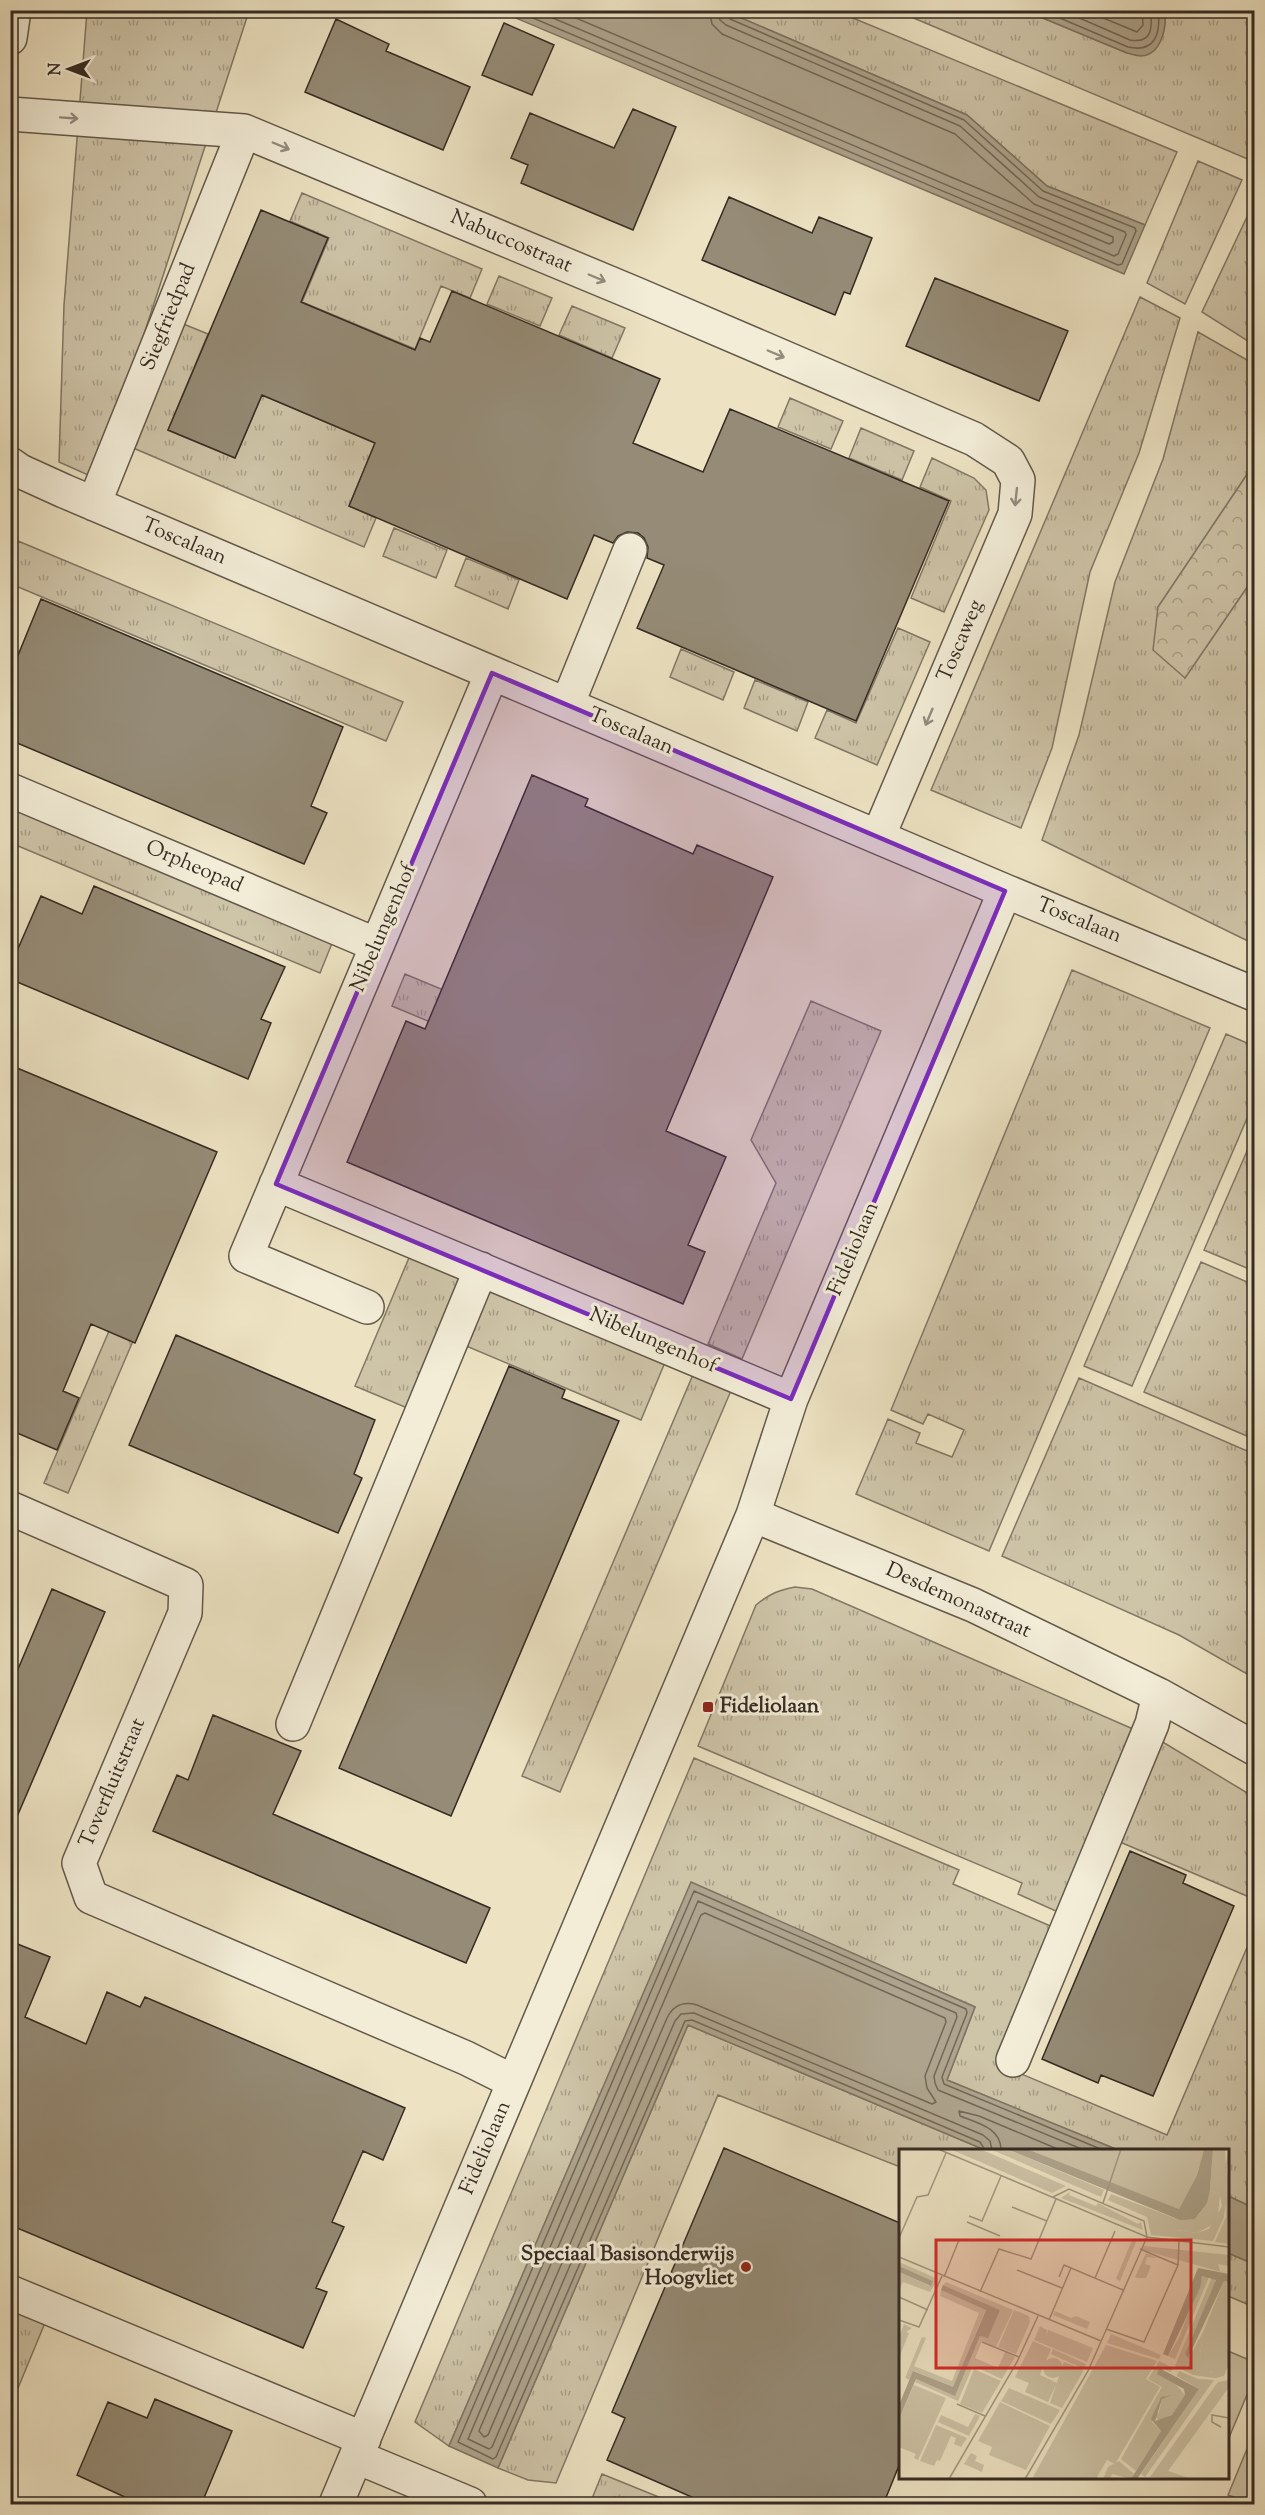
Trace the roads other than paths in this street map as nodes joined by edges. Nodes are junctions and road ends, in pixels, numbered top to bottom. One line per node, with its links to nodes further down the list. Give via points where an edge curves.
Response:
1 (14, 10): 2 (street)
2 (10, 38)
3 (10, 114): 4 (street, Nabuccostraat, one-way to 4)
4 (244, 130): 5 (street, Nabuccostraat, one-way to 5); 7 (street, Siegfriedpad)
5 (992, 449): 12 (street, Toscaweg, one-way to 12, via 1008,461 1018,480 1015,514)
6 (10, 464): 7 (street, Toscalaan)
7 (94, 504): 9 (street, Toscalaan)
8 (630, 550): 10 (street)
9 (492, 673): 10 (street, Toscalaan); 14 (street, Nibelungenhof)
10 (567, 705): 12 (street, Toscalaan)
11 (10, 790): 14 (street, Orpheopad)
12 (878, 837): 13 (street, Toscalaan)
13 (1005, 891): 15 (street, Toscalaan); 19 (street, Fideliolaan)
14 (377, 945): 16 (street, Nibelungenhof)
15 (1254, 994)
16 (276, 1184): 17 (street, Nibelungenhof); 18 (street, Nibelungenhof, via 246,1256)
17 (481, 1269): 19 (street, Nibelungenhof); 23 (street)
18 (367, 1307)
19 (791, 1398): 21 (street, Fideliolaan)
20 (10, 1508): 26 (street, Toverfluitstraat, via 186,1585 185,1613 79,1863 92,1897)
21 (753, 1515): 22 (street, Desdemonastraat, via 973,1605); 26 (street, Fideliolaan)
22 (1159, 1695): 24 (street, Desdemonastraat); 25 (street, via 1152,1724)
23 (293, 1724)
24 (1254, 1748)
25 (1013, 2060)
26 (514, 2082): 28 (street, Fideliolaan)
27 (10, 2292): 28 (street)
28 (360, 2448): 29 (street, Fideliolaan); 30 (street)
29 (336, 2505)
30 (470, 2505)

